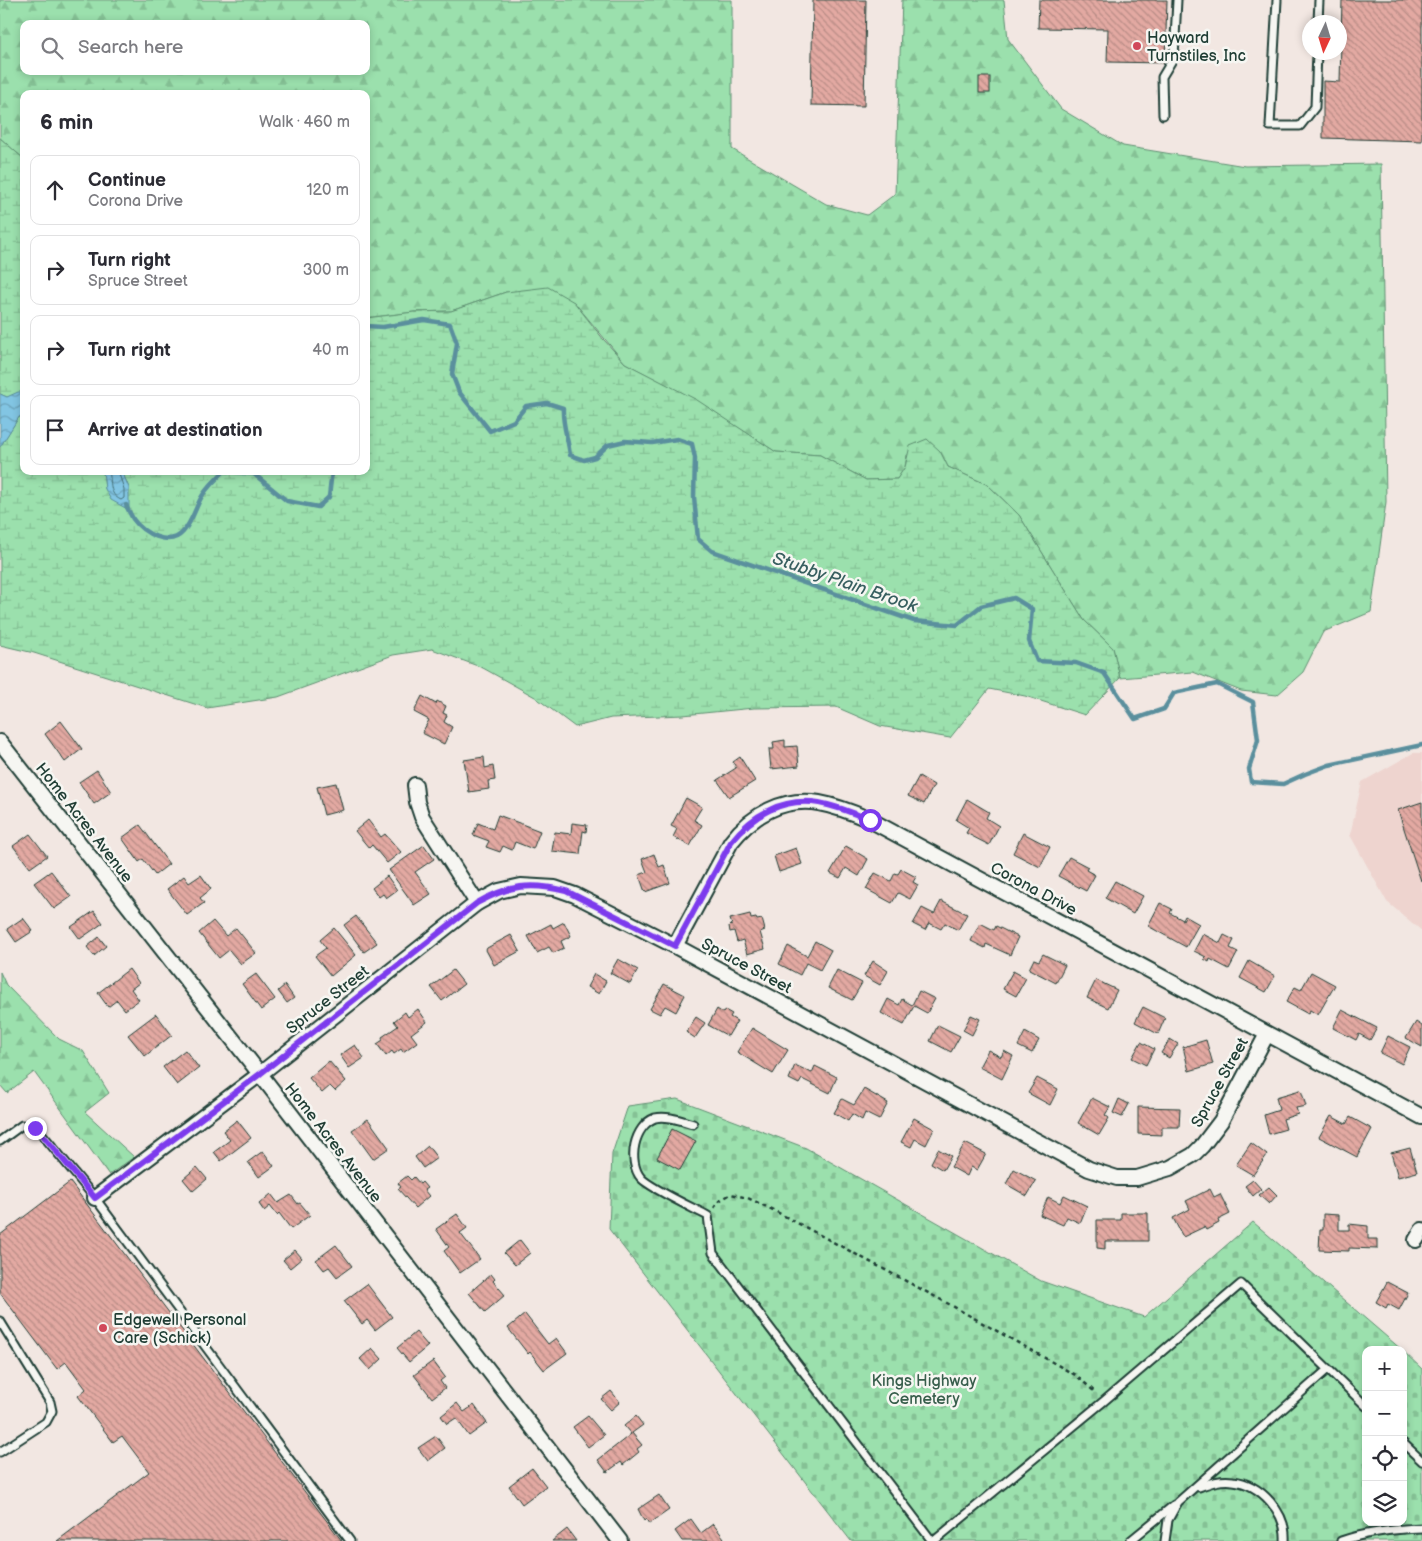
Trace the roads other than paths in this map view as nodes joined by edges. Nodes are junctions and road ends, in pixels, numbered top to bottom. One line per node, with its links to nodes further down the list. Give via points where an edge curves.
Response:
1 (1177, 0): 6 (lane, via 1174,57 1162,77)
2 (1277, 0): 5 (lane, via 1270,126 1300,126 1315,107)
3 (1319, 0): 4 (lane)
4 (1318, 15)
5 (1317, 60)
6 (1163, 115)
7 (0, 742): 12 (street, Home Acres Avenue)
8 (415, 785): 9 (street, via 422,817)
9 (477, 903): 10 (street, Spruce Street, via 499,891 513,888 555,888); 12 (street, Spruce Street)
10 (675, 946): 11 (street, Spruce Street, via 1089,1169 1117,1178 1137,1178 1156,1173 1183,1161 1202,1146 1221,1121); 11 (street, Corona Drive, via 740,830 772,808 818,802 870,820)
11 (1266, 1034): 13 (street, Corona Drive)
12 (260, 1074): 16 (street, Spruce Street); 27 (street, Home Acres Avenue)
13 (1422, 1117)
14 (693, 1124): 28 (lane, via 671,1118 656,1118 645,1124 633,1154 634,1167 642,1179 708,1216 713,1253)
15 (0, 1141): 16 (lane, via 22,1125 35,1128)
16 (95, 1198): 26 (lane)
17 (0, 1321): 21 (lane, via 52,1410 46,1422)
18 (1328, 1369): 19 (lane); 23 (lane); 28 (lane, via 1241,1284)
19 (1362, 1402)
20 (1407, 1446): 22 (lane)
21 (0, 1452)
22 (1422, 1461)
23 (1194, 1488): 24 (lane); 31 (lane, via 1213,1481 1234,1481 1254,1487 1270,1500 1281,1517)
24 (1178, 1502): 29 (lane); 30 (lane, via 1168,1520)
25 (1422, 1528): 32 (lane, via 1395,1529)
26 (350, 1541)
27 (620, 1541)
28 (933, 1541)
29 (1130, 1541)
30 (1165, 1541)
31 (1285, 1541)
32 (1341, 1541)

